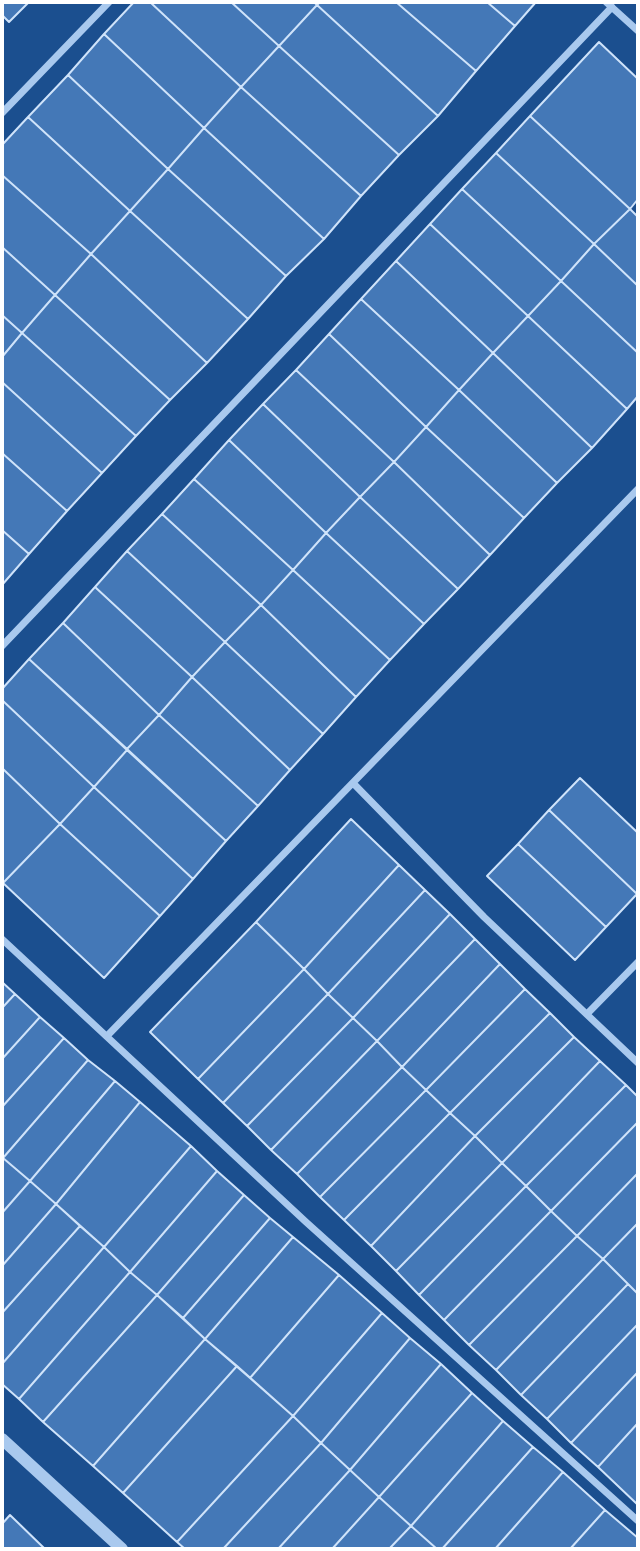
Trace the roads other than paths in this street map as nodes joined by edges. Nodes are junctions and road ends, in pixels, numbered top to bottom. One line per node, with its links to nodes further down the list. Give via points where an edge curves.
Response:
1 (109, 2): 4 (street)
2 (609, 4): 3 (street); 6 (street)
3 (638, 31)
4 (2, 113)
5 (638, 489): 7 (street)
6 (2, 646)
7 (352, 783): 10 (street); 11 (street)
8 (2, 939): 11 (street)
9 (638, 962): 10 (street)
10 (587, 1014): 12 (street)
11 (107, 1036): 14 (street)
12 (638, 1063)
13 (2, 1439): 15 (street)
14 (638, 1521)
15 (122, 1549)

